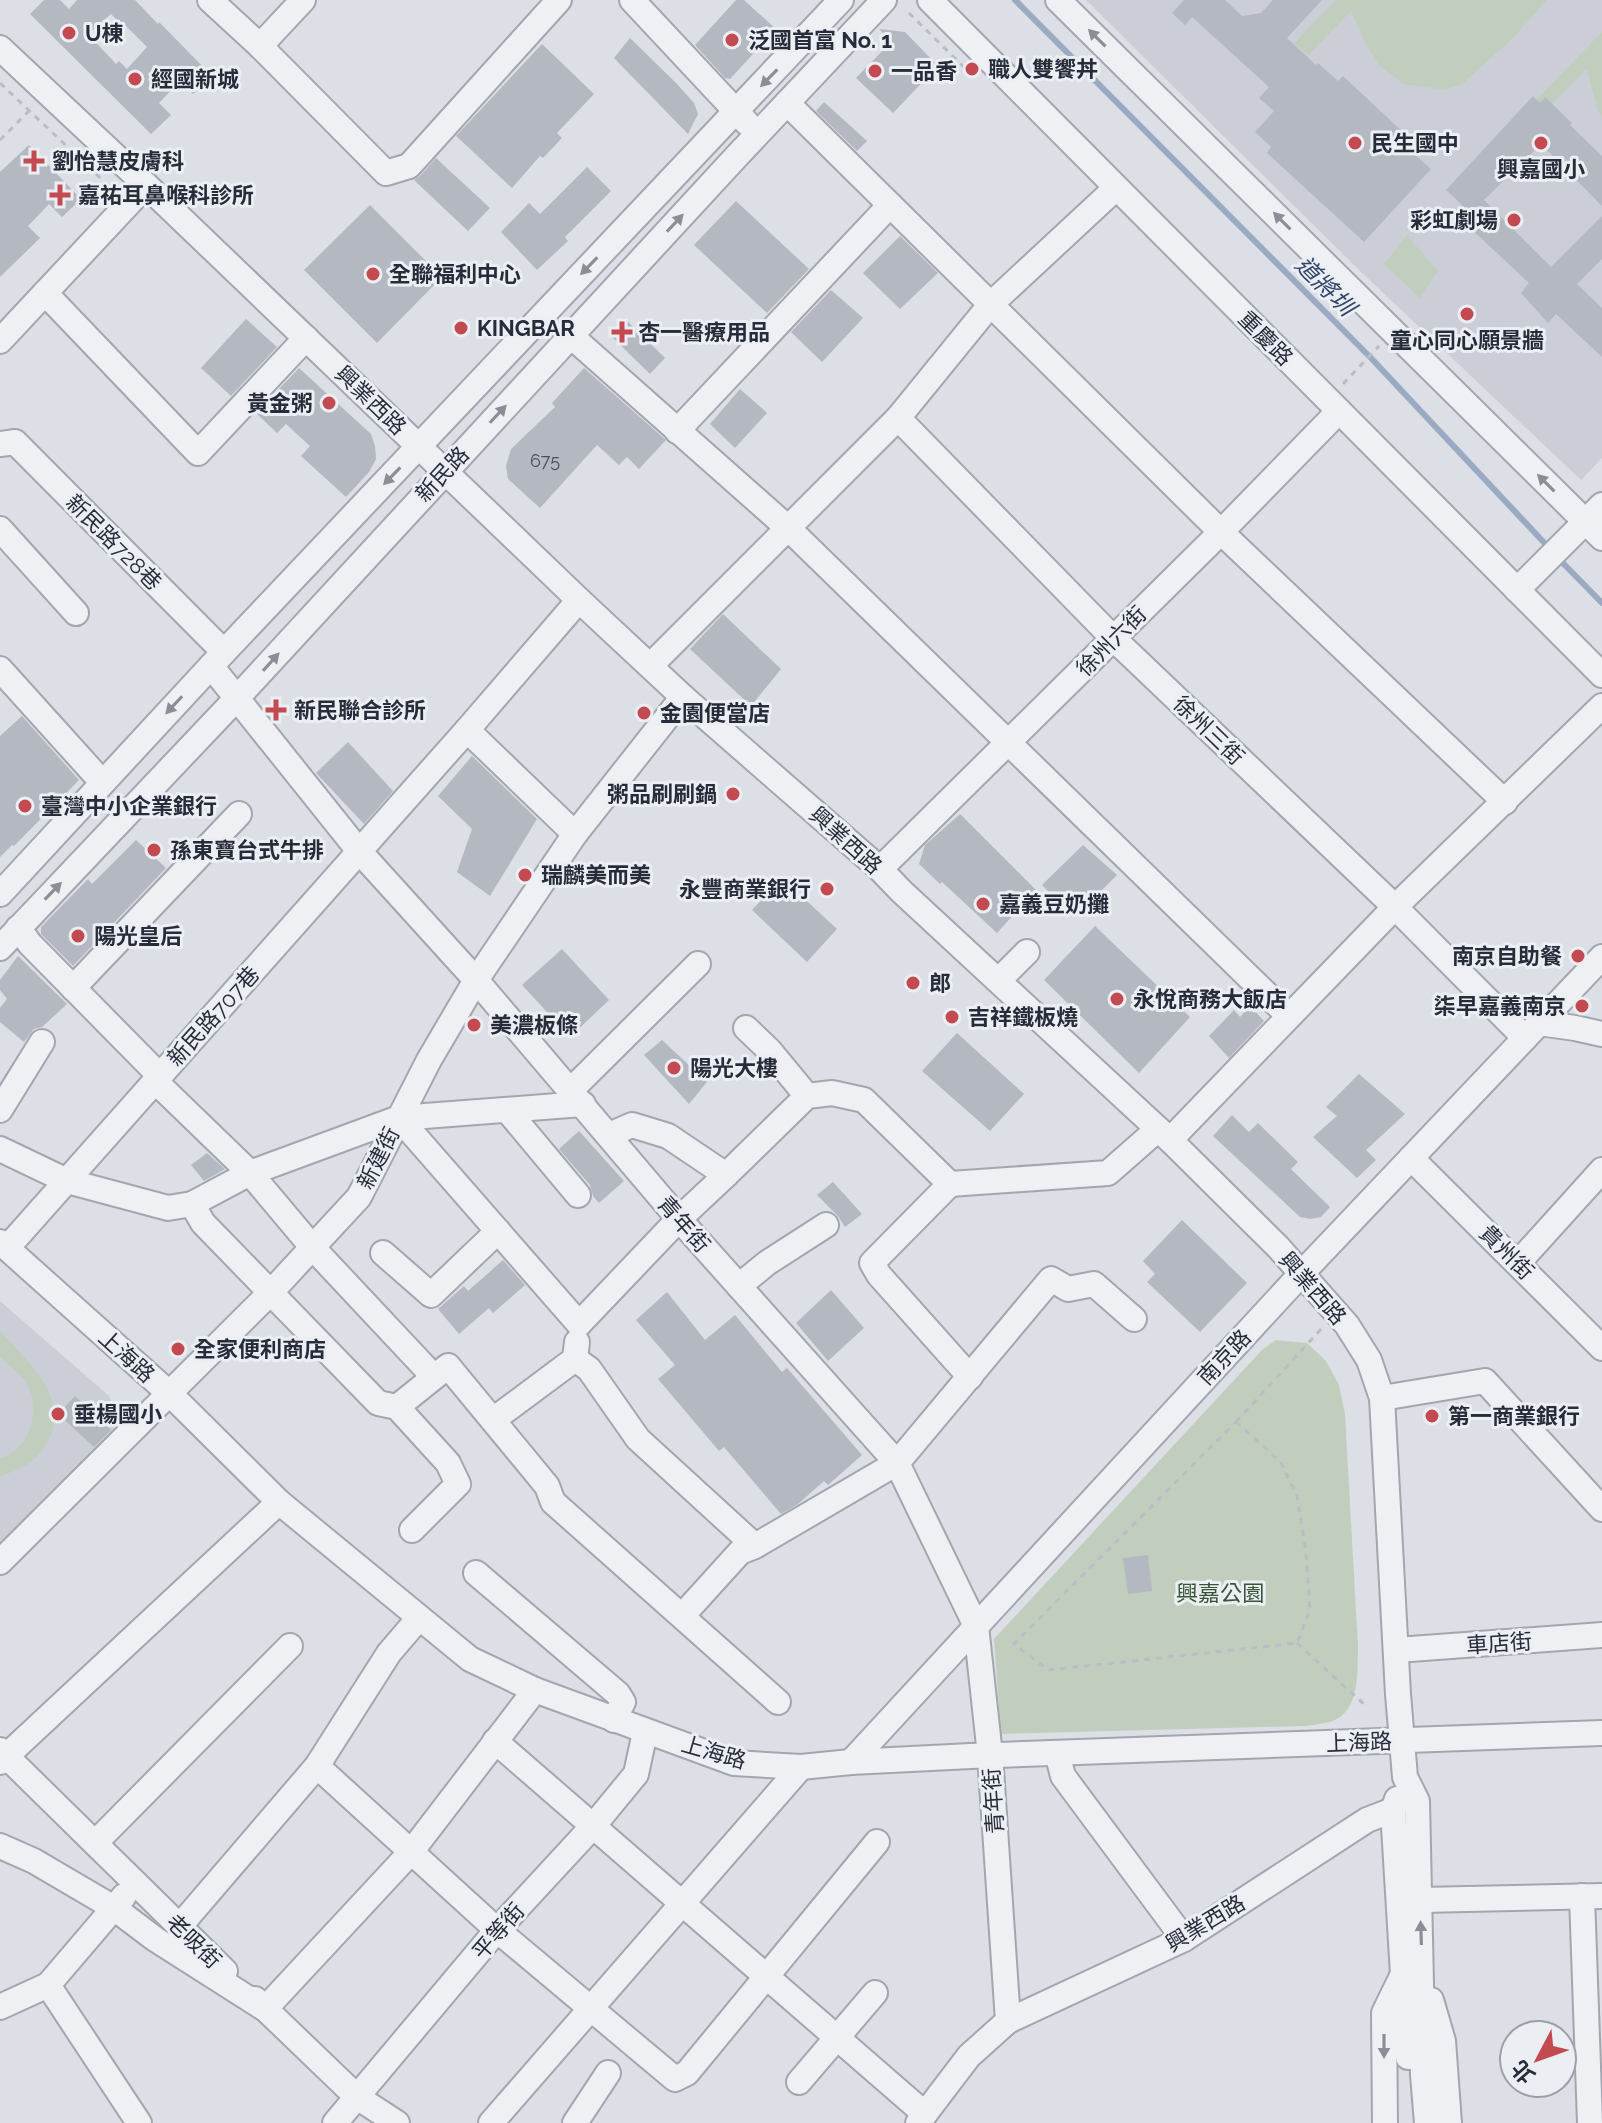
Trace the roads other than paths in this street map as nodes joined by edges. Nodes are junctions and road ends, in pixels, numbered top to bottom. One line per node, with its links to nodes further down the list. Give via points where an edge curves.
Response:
1 (210, 0): 9 (street)
2 (303, 0): 9 (street)
3 (559, 0): 9 (street, via 409,166 386,173)
4 (632, 0): 12 (street)
5 (841, 0): 12 (street, 新民路, one-way to 12)
6 (884, 0): 11 (street, 新民路)
7 (930, 0): 15 (street, 重慶路)
8 (1058, 0): 28 (street, one-way to 8)
9 (260, 46)
10 (0, 48): 14 (street, 興業西路)
11 (787, 103): 13 (street, 新民路); 16 (street)
12 (736, 112): 13 (street); 26 (street, 新民路, one-way to 26)
13 (758, 133): 19 (street, 新民路, one-way to 13)
14 (146, 185): 17 (street); 20 (street, 興業西路)
15 (1116, 188): 18 (street); 22 (street, 重慶路)
16 (890, 205): 18 (street); 24 (street)
17 (45, 293): 20 (street, via 198,453); 21 (street)
18 (990, 305): 23 (street); 31 (street)
19 (571, 336): 24 (street); 27 (street, 新民路, one-way to 19)
20 (306, 338): 26 (street, 興業西路)
21 (0, 341)
22 (1339, 411): 31 (street, 徐州六街); 32 (street, 重慶路)
23 (898, 418): 29 (street); 35 (street, 徐州三街)
24 (677, 431): 29 (street)
25 (0, 444): 36 (street, 新民路728巷, via 15,442)
26 (420, 447): 27 (street, 興業西路); 36 (street, 新民路, one-way to 36)
27 (445, 471): 33 (street, 興業西路); 41 (street, 新民路, one-way to 27)
28 (1590, 525): 32 (street)
29 (788, 528): 37 (street); 44 (street)
30 (0, 529): 34 (street)
31 (1221, 532): 35 (street, 徐州六街); 46 (street)
32 (1517, 590): 39 (street, 重慶路)
33 (579, 600): 37 (street, 興業西路); 43 (street, 新民路707巷)
34 (76, 613)
35 (1114, 639): 44 (street, 徐州六街); 52 (street, 徐州三街)
36 (217, 659): 41 (street); 45 (street, 新民路, one-way to 45)
37 (651, 665): 40 (street, 興業西路)
38 (0, 669): 45 (street)
39 (1602, 675)
40 (683, 697): 48 (street, 新建街); 50 (street, 興業西路)
41 (237, 698): 49 (street); 53 (street, 新民路, one-way to 41)
42 (1602, 706): 46 (street)
43 (467, 730): 48 (street); 49 (street, 新民路707巷)
44 (1007, 744): 50 (street, 徐州六街); 61 (street)
45 (102, 782): 51 (street, 新民路)
46 (1505, 802): 52 (street)
47 (239, 814): 60 (street)
48 (575, 834): 58 (street, 新建街)
49 (359, 851): 58 (street); 66 (street, 新民路707巷)
50 (880, 869): 59 (street, 興業西路)
51 (0, 894)
52 (1395, 907): 61 (street); 63 (street, 徐州三街)
53 (18, 928): 54 (street, 新民路); 60 (street)
54 (0, 948)
55 (1027, 952): 59 (street)
56 (1602, 957): 63 (street, 南京路)
57 (698, 964): 68 (street)
58 (476, 980): 68 (street, 青年街); 71 (street, 新建街)
59 (999, 980): 72 (street, 興業西路)
60 (73, 988): 66 (street)
61 (1289, 1016): 72 (street)
62 (746, 1028): 67 (street)
63 (1532, 1031): 64 (street, via 1575,1028); 75 (street, 南京路)
64 (1602, 1034)
65 (42, 1042): 69 (street)
66 (157, 1079): 77 (street); 79 (street, 新民路707巷)
67 (807, 1096): 78 (street); 80 (street, via 832,1093 864,1100)
68 (577, 1097): 70 (street); 73 (street, 青年街)
69 (0, 1110)
70 (507, 1110): 71 (street); 81 (street)
71 (399, 1118): 77 (street); 85 (street); 87 (street, 新建街, via 359,1197)
72 (1164, 1134): 80 (street, via 1108,1173); 90 (street, 興業西路)
73 (609, 1135): 78 (street, via 632,1125 668,1136); 83 (street, 青年街)
74 (0, 1149): 79 (street)
75 (1411, 1158): 89 (street, 貴州街); 90 (street, 南京路)
76 (1602, 1170): 89 (street)
77 (250, 1173): 82 (street); 87 (street)
78 (726, 1175): 83 (street)
79 (67, 1181): 82 (street, via 168,1208); 86 (street, 新民路707巷)
80 (950, 1184): 98 (street, via 872,1263)
81 (578, 1195)
82 (192, 1204): 92 (street, via 203,1223)
83 (679, 1219): 91 (street, 青年街); 94 (street)
84 (826, 1225): 91 (street)
85 (498, 1231): 88 (street, via 431,1295); 94 (street)
86 (4, 1245): 99 (street, 上海路)
87 (313, 1248): 92 (street, 新建街); 97 (street)
88 (383, 1253)
89 (1518, 1263): 95 (street, 貴州街)
90 (1302, 1273): 100 (street, 興業西路, via 1355,1337); 112 (street, 南京路)
91 (739, 1286): 103 (street, 青年街)
92 (271, 1292): 99 (street, 新建街); 101 (street, via 378,1403)
93 (1134, 1319): 98 (street, via 1094,1284 1068,1289 1051,1279)
94 (579, 1324): 96 (street)
95 (1602, 1348)
96 (575, 1359): 102 (street); 107 (street, via 589,1369 638,1439)
97 (441, 1372): 101 (street); 102 (street)
98 (970, 1377): 103 (street)
99 (170, 1394): 104 (street, 上海路); 108 (street, 新建街)
100 (1382, 1398): 105 (street, via 1485,1381); 115 (street, 興業西路)
101 (397, 1407): 106 (street, via 448,1463 458,1484)
102 (493, 1420): 110 (street, via 547,1486 553,1502)
103 (897, 1463): 107 (street); 112 (street, 青年街)
104 (279, 1502): 111 (street, 上海路); 125 (street)
105 (1602, 1509)
106 (412, 1530)
107 (755, 1546): 110 (street, via 740,1552)
108 (0, 1562)
109 (476, 1573): 118 (street, via 618,1694 623,1702)
110 (682, 1616): 117 (street)
111 (419, 1618): 116 (street, 上海路, via 470,1659); 127 (street, via 389,1653)
112 (976, 1626): 124 (street, 青年街); 126 (street, 南京路)
113 (1602, 1635): 115 (street, 車店街)
114 (290, 1646): 133 (street)
115 (1397, 1650): 121 (street, 興業西路)
116 (535, 1690): 118 (street, 上海路); 122 (street)
117 (778, 1702)
118 (614, 1720): 119 (street, 上海路)
119 (645, 1732): 128 (street, 上海路, via 734,1763); 131 (street, 平等街, via 636,1774)
120 (1602, 1733): 121 (street, 上海路)
121 (1402, 1740): 123 (street, 上海路); 129 (street, 興業西路)
122 (495, 1741): 131 (street); 135 (street)
123 (1057, 1753): 124 (street, 上海路); 143 (street, via 1063,1776)
124 (990, 1755): 126 (street, 上海路); 151 (street, 青年街)
125 (2, 1756): 133 (street, 老吸街)
126 (851, 1762): 128 (street, 上海路)
127 (317, 1766): 135 (street); 141 (street)
128 (801, 1767): 139 (street)
129 (1405, 1777): 130 (street, 興業西路); 138 (street, 興業西路, via 1417,1801)
130 (1393, 1810): 143 (street, 興業西路, via 1367,1820); 144 (street, 興業西路)
131 (594, 1825): 139 (street); 142 (street, 平等街)
132 (877, 1842): 145 (street)
133 (95, 1843): 136 (street, 老吸街)
134 (0, 1846): 140 (street)
135 (411, 1852): 142 (street); 149 (street)
136 (135, 1884): 140 (street); 141 (street, 老吸街)
137 (1592, 1896): 138 (street); 166 (street)
138 (1420, 1900): 144 (street, 興業西路, one-way to 138)
139 (683, 1904): 145 (street); 150 (street)
140 (114, 1908): 146 (street); 149 (street)
141 (179, 1927): 149 (street, 老吸街)
142 (497, 1930): 150 (street); 155 (street, 平等街)
143 (1184, 1939): 151 (street, 興業西路)
144 (1412, 1971): 162 (street, 興業西路, one-way to 162, via 1384,2013); 163 (street, 興業西路); 164 (street, 興業西路); 165 (street, 興業西路, via 1443,2041)
145 (766, 1976): 150 (street, via 687,2073 675,2079); 152 (street)
146 (48, 1985): 148 (street); 157 (street)
147 (875, 1993): 152 (street)
148 (0, 2007)
149 (265, 2009): 155 (street, 老吸街)
150 (591, 2009): 160 (street)
151 (1008, 2021): 156 (street, via 969,2056)
152 (838, 2039): 154 (street); 156 (street)
153 (608, 2073): 161 (street)
154 (799, 2082)
155 (357, 2097): 158 (street, 平等街); 159 (street, 老吸街)
156 (921, 2119)
157 (139, 2123)
158 (335, 2123)
159 (397, 2123)
160 (491, 2123)
161 (575, 2123)
162 (1385, 2123)
163 (1412, 2123)
164 (1427, 2123)
165 (1449, 2123)
166 (1590, 2123)

